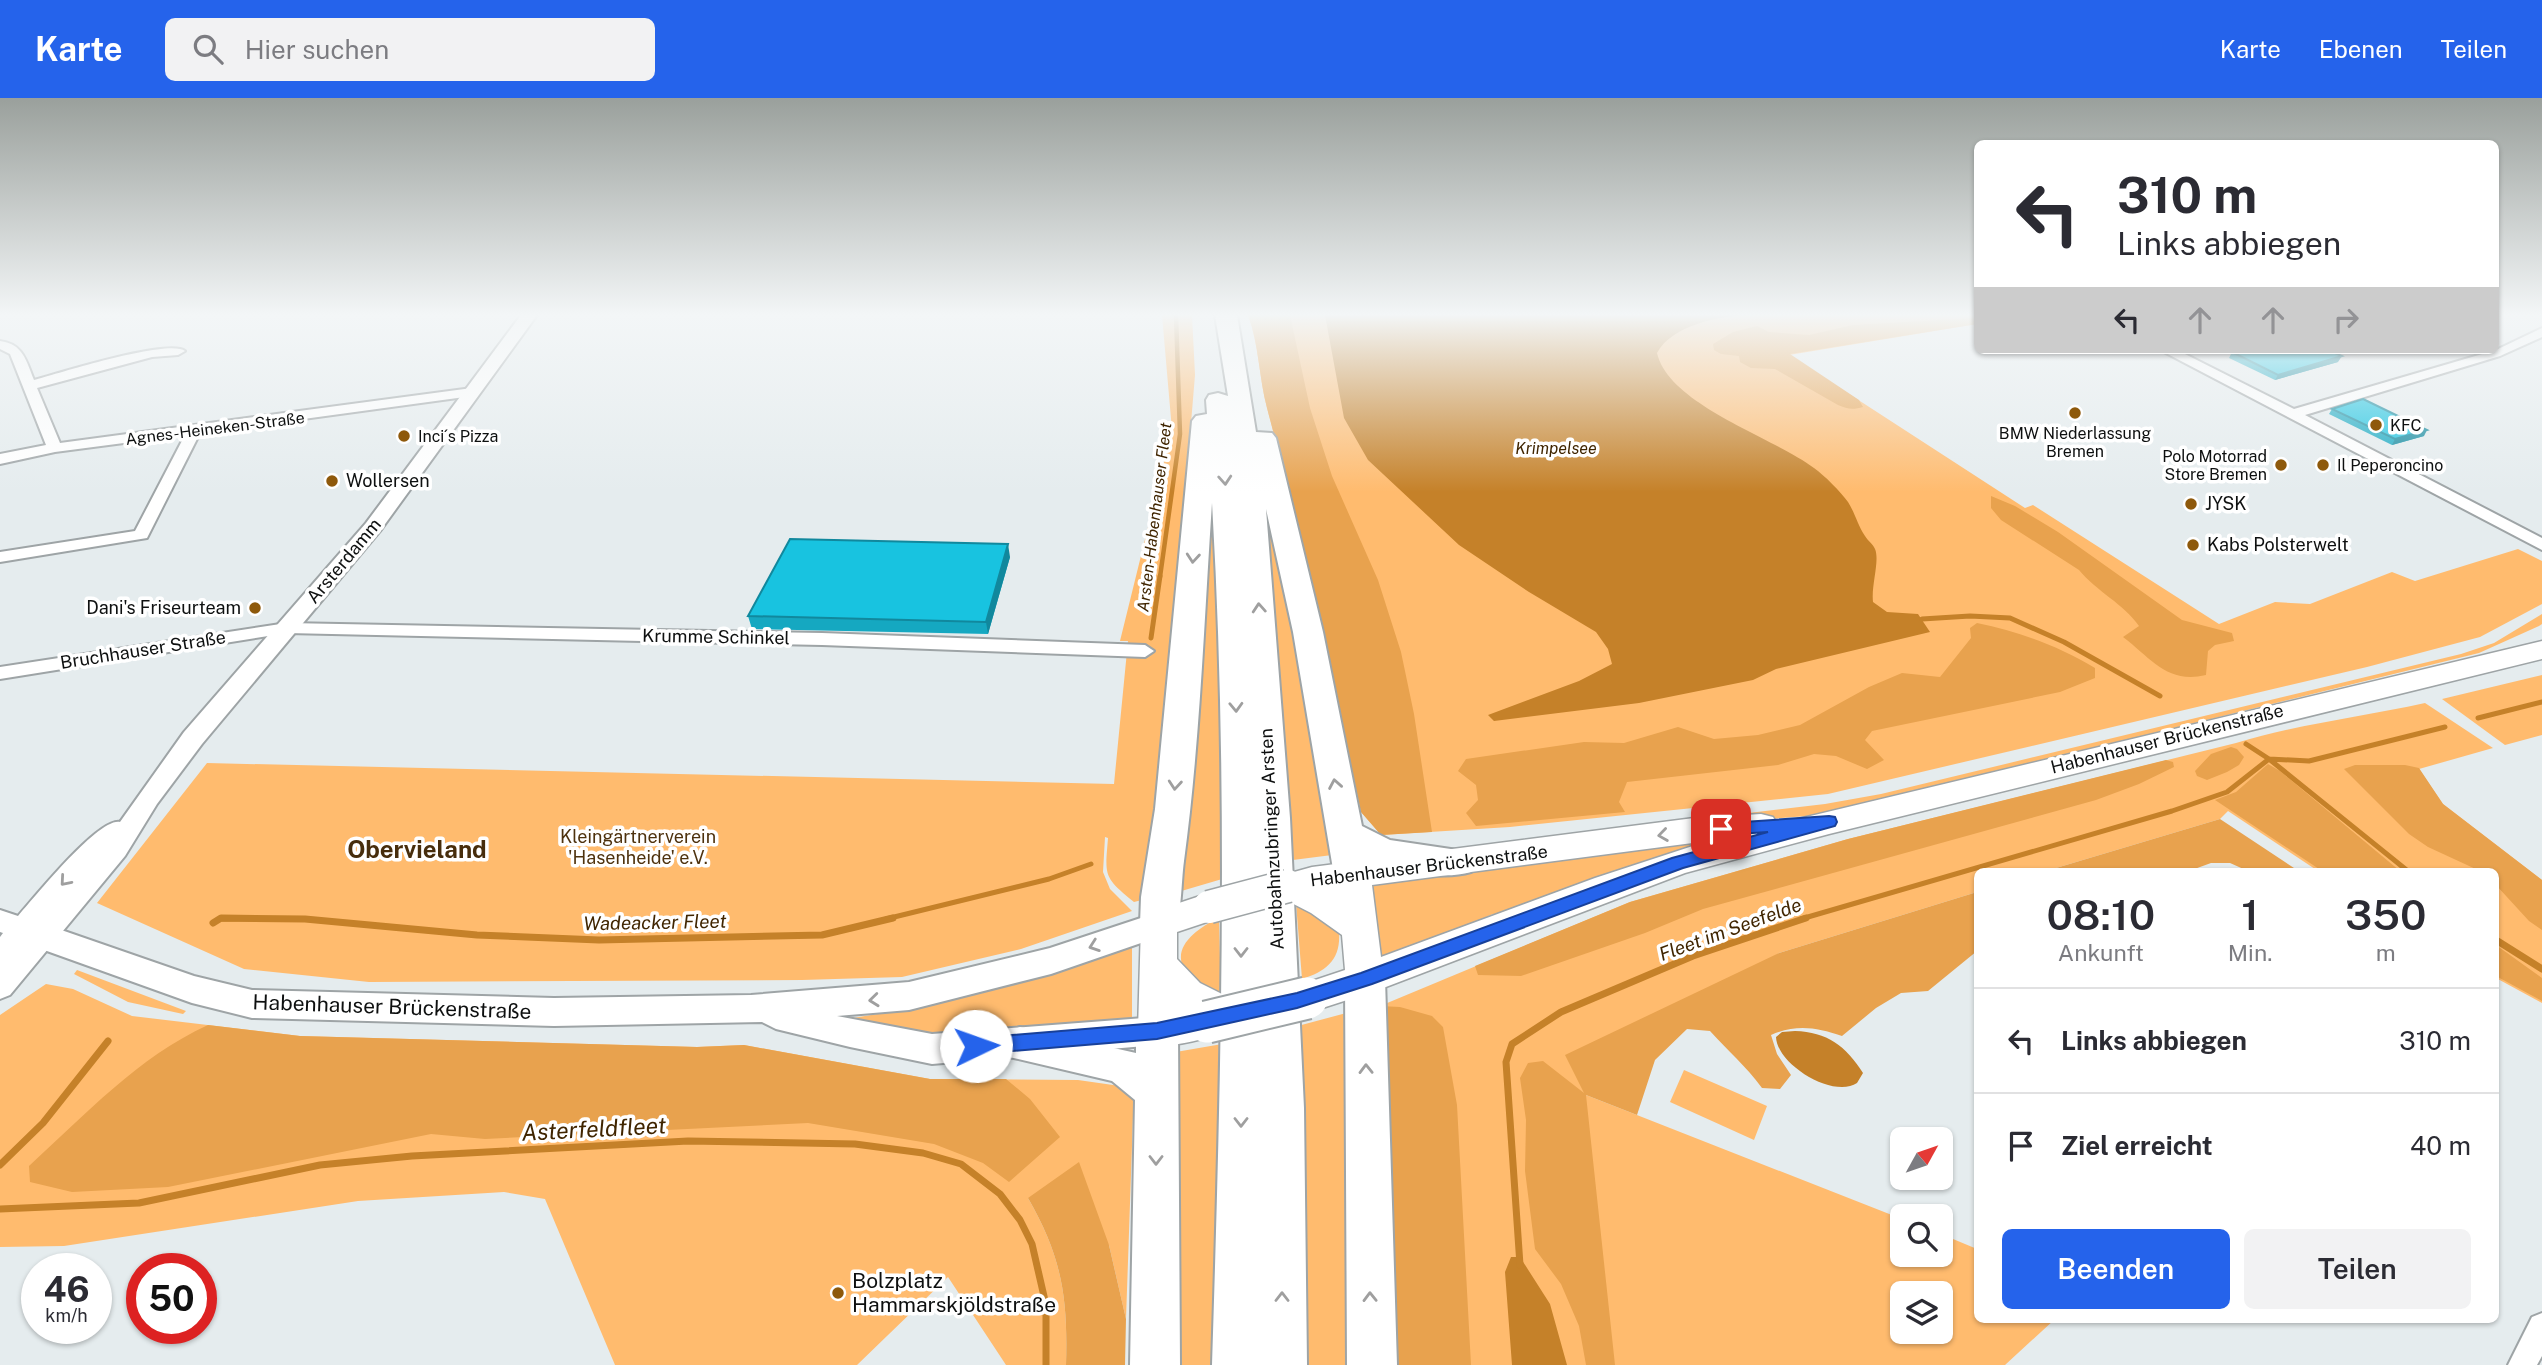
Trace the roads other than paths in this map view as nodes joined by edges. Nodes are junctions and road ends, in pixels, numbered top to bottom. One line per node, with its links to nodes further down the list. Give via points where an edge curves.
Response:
1 (26, 374): 8 (street)
2 (72, 374): 8 (street)
3 (485, 374): 10 (street, Arsterdamm)
4 (1224, 374): 9 (highway, Autobahnzubringer Arsten)
5 (1228, 374): 9 (highway, Autobahnzubringer Arsten)
6 (2214, 374): 11 (street)
7 (2425, 374): 11 (street)
8 (31, 385): 13 (street)
9 (1228, 388): 26 (highway, one-way to 9, via 1308,632 1262,431); 31 (highway, one-way to 31, via 1205,416 1173,809); 44 (highway, Autobahnzubringer Arsten, one-way to 44, via 1239,788); 45 (highway, Autobahnzubringer Arsten, one-way to 9, via 1282,1095 1274,847 1255,536)
10 (472, 392): 12 (street, Agnes-Heineken-Straße); 19 (street, Arsterdamm, via 373,527)
11 (2292, 414): 15 (street)
12 (194, 431): 13 (street, Agnes-Heineken-Straße); 18 (street, via 141,536)
13 (55, 449): 14 (street, Agnes-Heineken-Straße)
14 (0, 459)
15 (2473, 508): 16 (street); 17 (street)
16 (2542, 539)
17 (2542, 545)
18 (0, 557)
19 (287, 628): 22 (street, Krumme Schinkel); 24 (street, Bruchhauser Straße); 33 (street, Arsterdamm, via 193,737 116,849)
20 (2542, 639): 23 (main road, Habenhauser Brückenstraße)
21 (2542, 650): 23 (main road, Habenhauser Brückenstraße)
22 (1145, 651)
23 (2505, 657): 25 (main road, Habenhauser Brückenstraße)
24 (0, 673)
25 (1829, 822): 27 (main road, Habenhauser Brückenstraße, one-way to 27, via 1694,831); 35 (main road, Habenhauser Brückenstraße, via 1678,862)
26 (1344, 832): 28 (highway); 29 (highway)
27 (1472, 860): 28 (highway)
28 (1407, 862): 29 (main road, Habenhauser Brückenstraße)
29 (1353, 875): 30 (main road, Habenhauser Brückenstraße); 32 (main road)
30 (1304, 887): 31 (main road, Habenhauser Brückenstraße, bridge, via 1209,907); 32 (main road)
31 (1158, 924): 34 (main road); 37 (main road, Habenhauser Brückenstraße, one-way to 37, via 1051,961 909,996)
32 (1361, 930): 35 (main road)
33 (13, 939): 36 (street, Arsterdamm); 37 (main road, Habenhauser Brückenstraße, via 252,1004 554,1012)
34 (1159, 964): 38 (main road); 39 (main road)
35 (1365, 979): 38 (main road, Habenhauser Brückenstraße, bridge, via 1307,998); 46 (highway, one-way to 35)
36 (0, 988)
37 (751, 1009): 40 (main road, Habenhauser Brückenstraße, via 932,1049)
38 (1215, 1014): 39 (main road, Habenhauser Brückenstraße)
39 (1157, 1031): 40 (main road, Habenhauser Brückenstraße); 41 (highway)
40 (1020, 1044): 41 (highway, via 1123,1066)
41 (1157, 1092): 43 (highway, one-way to 43)
42 (2542, 1327): 47 (street)
43 (1155, 1365)
44 (1237, 1365)
45 (1282, 1365)
46 (1372, 1365)
47 (2522, 1365)

